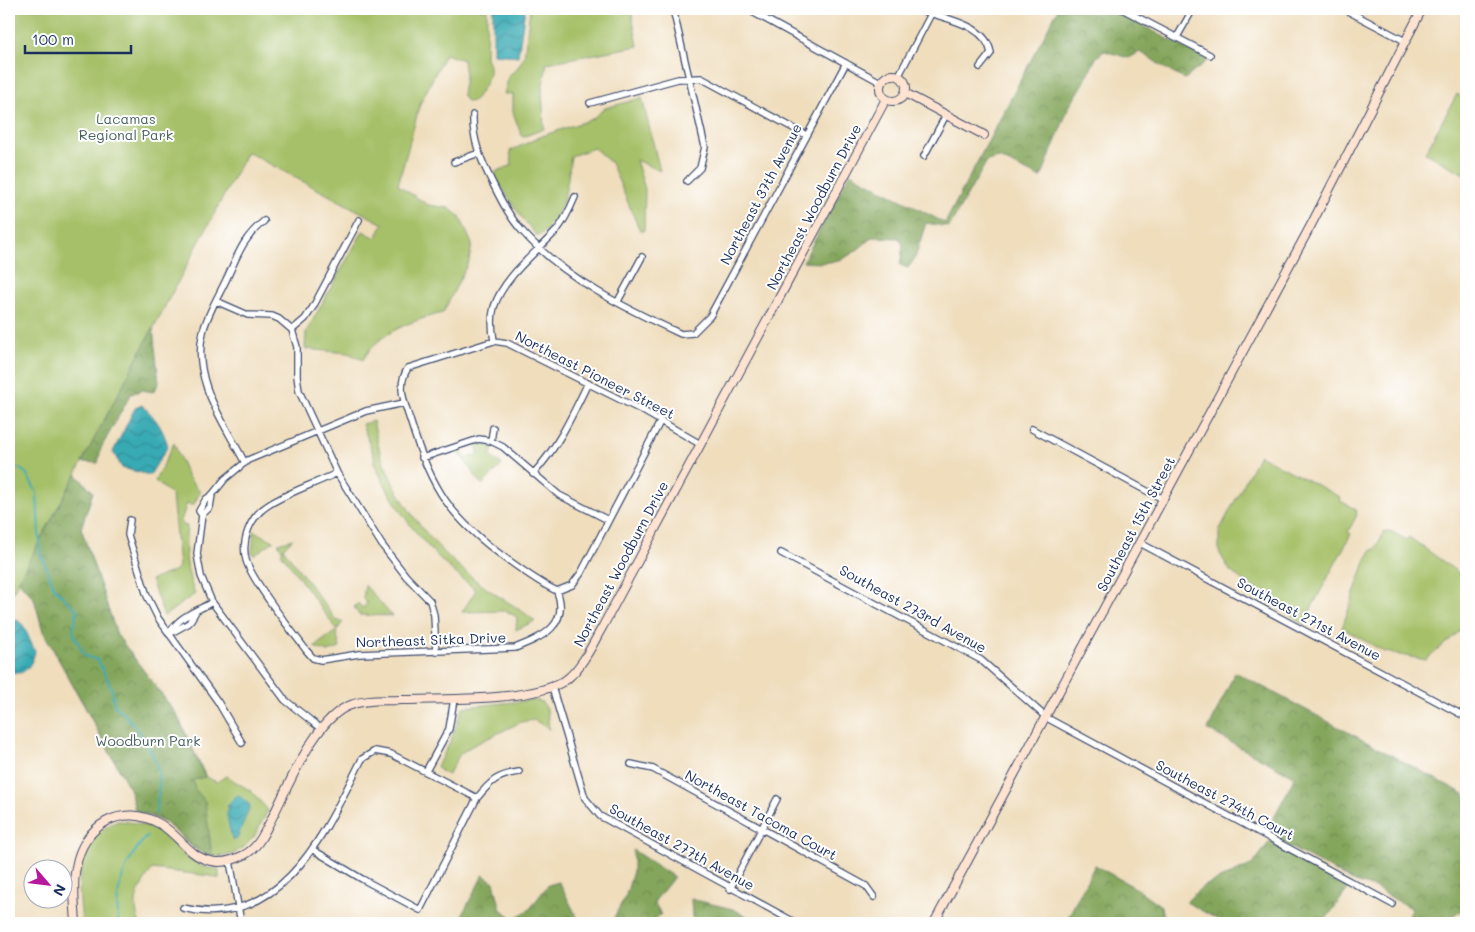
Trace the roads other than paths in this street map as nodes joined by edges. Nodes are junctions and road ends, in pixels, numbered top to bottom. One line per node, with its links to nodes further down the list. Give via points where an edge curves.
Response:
1 (673, 9): 14 (street)
2 (747, 9): 12 (street)
3 (919, 9): 8 (street)
4 (1122, 9): 9 (street)
5 (1192, 9): 9 (street)
6 (1344, 9): 10 (street)
7 (1422, 9): 10 (street, Southeast 15th Street)
8 (931, 14): 13 (street, via 961,24 984,37 990,44 991,54); 15 (street)
9 (1178, 38): 11 (street)
10 (1405, 42): 49 (street, Southeast 15th Street, via 1359,135)
11 (1210, 55)
12 (846, 63): 16 (street); 22 (street, Northeast 37th Avenue)
13 (980, 68)
14 (690, 77): 19 (street); 22 (street, via 707,80); 27 (street, via 705,147 700,168)
15 (898, 77): 16 (street, via 887,77); 17 (street, via 905,84)
16 (882, 83): 18 (street, via 880,90)
17 (905, 94): 18 (street, via 897,101); 21 (street)
18 (886, 99): 44 (street, Northeast Woodburn Drive)
19 (590, 103)
20 (473, 115): 24 (street, via 472,130)
21 (946, 115): 23 (street); 25 (street)
22 (806, 135): 34 (street, Northeast 37th Avenue, via 710,316 693,334 681,334)
23 (984, 135)
24 (479, 153): 26 (street); 31 (street, via 502,201)
25 (924, 156)
26 (454, 162)
27 (687, 181)
28 (574, 196): 31 (street, via 568,214 557,230)
29 (358, 220): 35 (street, via 313,307)
30 (264, 221): 33 (street, via 248,234)
31 (538, 248): 34 (street, via 571,275); 36 (street, via 507,284 494,306)
32 (642, 257): 34 (street)
33 (216, 301): 35 (street, via 248,316 272,316); 46 (street, via 203,331 200,366 205,387)
34 (618, 301)
35 (292, 330): 42 (street, via 297,347 299,391)
36 (494, 341): 37 (street, Northeast Pioneer Street, via 518,347); 38 (street, Northeast Pioneer Street, via 408,368 400,385)
37 (588, 383): 39 (street, Northeast Pioneer Street); 48 (street, via 563,435)
38 (404, 403): 42 (street, via 366,411); 45 (street, Northeast Pioneer Street)
39 (660, 422): 44 (street, Northeast Pioneer Street); 51 (street)
40 (493, 428): 43 (street)
41 (1032, 429): 49 (street, via 1145,490)
42 (317, 430): 46 (street); 47 (street)
43 (492, 441): 45 (street, via 479,440); 48 (street)
44 (700, 444): 58 (street, Northeast Woodburn Drive, via 585,657 568,678)
45 (422, 458): 54 (street, Northeast Pioneer Street, via 447,505 480,540)
46 (245, 463): 55 (street, via 224,479 199,510 202,516 197,554 201,576)
47 (337, 473): 57 (street, via 392,560 430,602); 57 (street, Northeast Sitka Drive, via 267,506 257,515 245,539 251,571 313,658)
48 (533, 474): 51 (street, via 559,495)
49 (1165, 497): 52 (street, Southeast 15th Street)
50 (130, 520): 56 (street, via 128,535 147,596)
51 (608, 520): 54 (street, via 575,582)
52 (1140, 543): 60 (street, Southeast 271st Avenue); 61 (street, Southeast 15th Street)
53 (782, 553): 61 (street, Southeast 273rd Avenue, via 981,660)
54 (557, 591): 57 (street, Northeast Sitka Drive, via 560,606 557,623 539,639 507,650)
55 (212, 602): 56 (street, via 195,613 189,623); 62 (street, via 284,700)
56 (169, 634): 63 (street, via 218,702)
57 (436, 652)
58 (552, 687): 59 (street, Northeast Woodburn Drive, via 536,692); 73 (street, Southeast 277th Avenue, via 585,798 591,807 612,825)
59 (454, 699): 62 (street, Northeast Woodburn Drive, via 352,704 334,714); 65 (street, via 449,729)
60 (1466, 717)
61 (1047, 718): 75 (street, Southeast 274th Court); 82 (street, Southeast 15th Street)
62 (320, 728): 71 (street, Northeast Woodburn Drive, via 260,840 244,855)
63 (242, 743)
64 (631, 764): 69 (street, Northeast Tacoma Court, via 647,767)
65 (426, 771): 67 (street); 70 (street, via 383,751 368,754 362,759)
66 (519, 772): 67 (street, via 503,774 490,782)
67 (477, 798): 70 (street, via 420,910)
68 (777, 799): 69 (street)
69 (762, 829): 73 (street); 74 (street, Northeast Tacoma Court, via 866,886)
70 (314, 851): 72 (street)
71 (230, 861): 78 (street); 79 (street, via 210,861 197,855 169,830 149,818 129,815 107,820 90,834 76,865)
72 (293, 882)
73 (730, 889): 81 (street, Southeast 277th Avenue)
74 (874, 897)
75 (1392, 904)
76 (183, 908): 78 (street, via 205,915)
77 (256, 909): 78 (street)
78 (240, 914): 80 (street)
79 (76, 923)
80 (241, 923)
81 (796, 923)
82 (934, 923)

